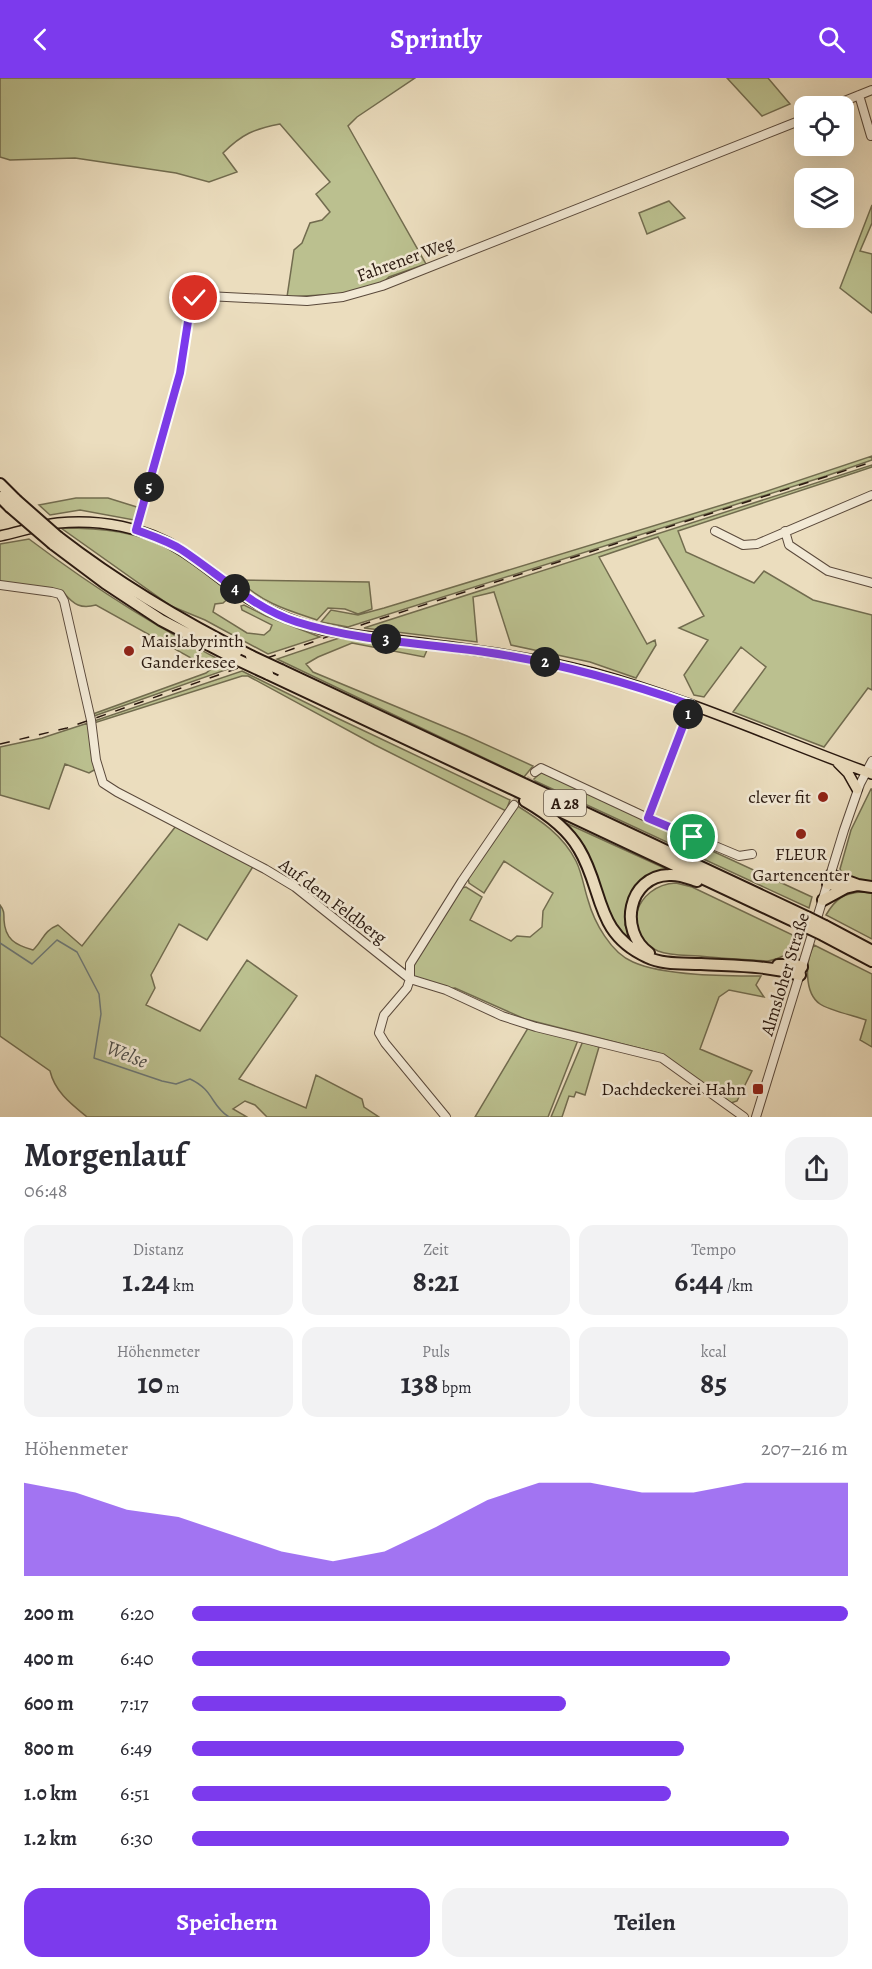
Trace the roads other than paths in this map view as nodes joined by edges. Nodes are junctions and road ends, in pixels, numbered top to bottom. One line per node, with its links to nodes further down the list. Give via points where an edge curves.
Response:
1 (872, 90): 2 (street)
2 (859, 95): 3 (street); 5 (street)
3 (854, 97)
4 (794, 123): 10 (street, Fahrener Weg, via 382,286 343,297 307,301 195,298 180,373)
5 (871, 136)
6 (0, 483): 9 (highway, A 28)
7 (872, 495): 12 (street)
8 (0, 497): 9 (highway, A 28)
9 (13, 503): 14 (highway, A 28, bridge)
10 (136, 530): 13 (main road, via 105,524 56,523); 17 (main road, bridge, via 180,549 274,613 323,630 551,663)
11 (715, 531): 12 (street, via 743,545 757,544)
12 (784, 531): 15 (street, via 789,545 828,571)
13 (0, 536)
14 (56, 540): 22 (highway, A 28, bridge, via 96,577 153,615 238,660); 33 (highway, A 28, bridge, via 196,628)
15 (872, 583)
16 (0, 585): 39 (street, Auf dem Feldberg, via 60,594 64,601 103,783 295,887)
17 (691, 705): 18 (main road); 25 (street)
18 (834, 759): 21 (main road); 23 (main road)
19 (872, 760): 21 (street, Almsloher Straße)
20 (535, 772): 25 (street, via 541,768)
21 (869, 773): 23 (street, Almsloher Straße)
22 (509, 787): 31 (highway, A 28); 37 (highway, via 555,821 574,841 585,859 605,918 619,939 646,957)
23 (857, 789): 27 (street, Almsloher Straße)
24 (514, 805): 38 (street)
25 (648, 818): 26 (street, via 739,856)
26 (752, 854)
27 (829, 879): 28 (highway); 30 (highway); 32 (street, Almsloher Straße)
28 (858, 885): 29 (highway); 30 (highway)
29 (872, 887)
30 (845, 888): 32 (highway)
31 (737, 893): 33 (highway, A 28); 37 (highway, via 724,893 686,877 669,875 643,887 631,908 634,937 645,951)
32 (823, 900): 40 (street, Almsloher Straße)
33 (806, 922): 34 (highway, A 28, bridge)
34 (824, 931): 35 (highway, A 28); 36 (highway, A 28)
35 (872, 951)
36 (872, 961)
37 (668, 962): 40 (highway)
38 (411, 964): 39 (street); 41 (street)
39 (398, 969): 41 (street, Auf dem Feldberg)
40 (801, 971): 44 (street, Almsloher Straße)
41 (410, 980): 42 (street, via 384,1015 379,1033); 43 (street, Auf dem Feldberg, via 446,990 502,1016 662,1058)
42 (446, 1117)
43 (744, 1117)
44 (756, 1117)

